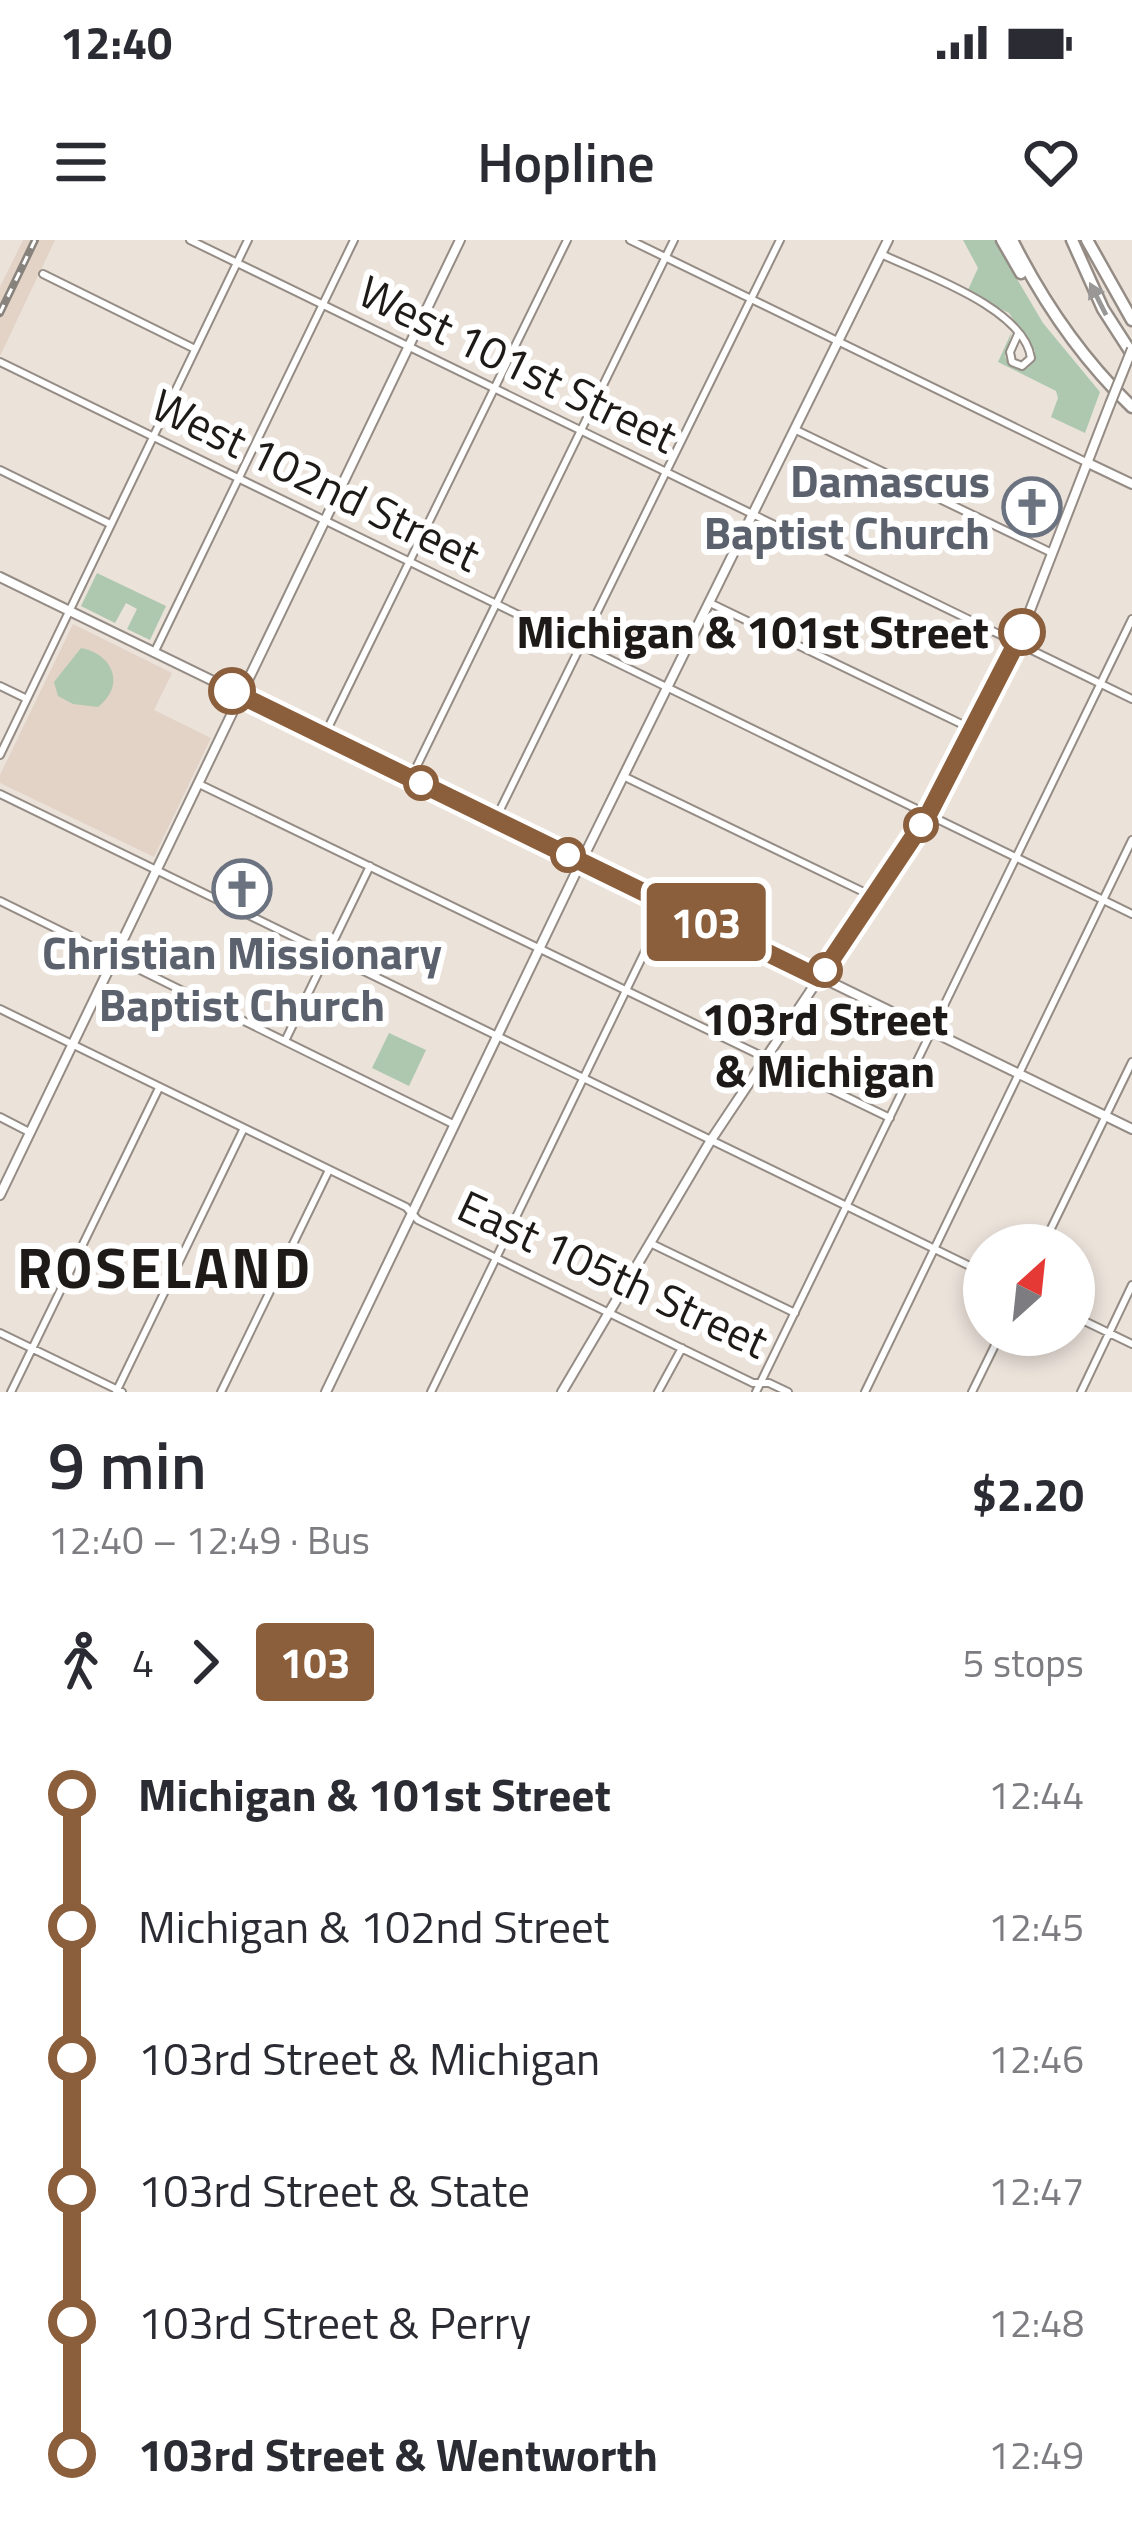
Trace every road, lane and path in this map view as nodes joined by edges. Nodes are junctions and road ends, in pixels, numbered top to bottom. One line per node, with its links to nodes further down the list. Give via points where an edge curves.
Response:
1 (190, 240): 16 (street, West 101st Street)
2 (248, 240): 16 (street)
3 (354, 240): 19 (street)
4 (460, 240): 24 (main road)
5 (567, 240): 28 (street)
6 (630, 240): 15 (street)
7 (674, 240): 15 (street)
8 (780, 240): 18 (street)
9 (888, 240): 14 (main road)
10 (1002, 240): 22 (highway, via 1049,318)
11 (1012, 240): 22 (highway)
12 (1072, 240): 26 (highway, one-way to 12)
13 (1087, 240): 20 (highway)
14 (881, 254): 21 (street, via 1005,315); 23 (main road)
15 (665, 257): 18 (street); 31 (street)
16 (237, 263): 19 (street, West 101st Street); 25 (street)
17 (43, 274): 25 (street)
18 (751, 299): 23 (street); 35 (street)
19 (322, 304): 24 (street, West 101st Street); 36 (street)
20 (1132, 320)
21 (1018, 334): 21 (street, via 1031,350 1022,366 1010,356)
22 (1070, 337): 29 (highway)
23 (837, 341): 30 (main road); 33 (street)
24 (408, 346): 28 (street, West 101st Street); 39 (main road)
25 (195, 350): 32 (street)
26 (1132, 352): 33 (main road, bridge)
27 (0, 362): 32 (street, West 102nd Street)
28 (494, 389): 31 (street, West 101st Street); 42 (street)
29 (1132, 407)
30 (794, 429): 38 (main road); 41 (street)
31 (580, 431): 35 (street, West 101st Street); 45 (street)
32 (153, 437): 36 (street, West 102nd Street); 40 (street)
33 (1088, 463): 37 (main road); 41 (main road)
34 (0, 470): 40 (street)
35 (666, 473): 38 (street, West 101st Street); 49 (street)
36 (238, 478): 39 (street, West 102nd Street); 50 (street)
37 (1132, 484)
38 (752, 515): 44 (main road); 48 (street, West 101st Street)
39 (324, 520): 42 (street, West 102nd Street); 54 (main road)
40 (110, 524): 46 (street)
41 (1052, 553): 48 (main road)
42 (410, 562): 45 (street, West 102nd Street); 58 (street)
43 (0, 577): 46 (main road)
44 (710, 603): 53 (main road); 57 (street)
45 (496, 604): 49 (street, West 102nd Street); 61 (street)
46 (68, 610): 50 (main road); 55 (street)
47 (1132, 619): 51 (street)
48 (1017, 644): 51 (street, West 101st Street); 57 (main road)
49 (581, 646): 53 (street, West 102nd Street); 65 (street)
50 (154, 652): 54 (main road)
51 (1100, 684): 56 (street, West 101st Street); 67 (street)
52 (0, 686): 55 (street)
53 (667, 688): 60 (main road); 64 (street, West 102nd Street)
54 (241, 695): 58 (main road); 62 (main road)
55 (27, 699): 59 (street)
56 (1132, 699)
57 (974, 730): 64 (main road)
58 (324, 736): 61 (main road)
59 (0, 755)
60 (623, 776): 68 (main road); 71 (street)
61 (411, 778): 65 (main road)
62 (200, 784): 69 (street); 70 (main road)
63 (0, 794): 70 (street)
64 (928, 815): 67 (street, West 102nd Street); 71 (main road)
65 (496, 820): 68 (main road)
66 (1132, 841): 72 (street)
67 (1016, 857): 72 (street, West 102nd Street); 82 (street)
68 (581, 862): 74 (main road); 76 (main road)
69 (370, 866): 76 (street); 77 (street)
70 (158, 870): 77 (street); 78 (main road)
71 (874, 897): 79 (main road)
72 (1103, 900): 75 (street, West 102nd Street); 88 (street)
73 (0, 901): 78 (street)
74 (668, 904): 79 (main road); 80 (street)
75 (1132, 914)
76 (539, 950): 80 (street); 83 (main road)
77 (328, 954): 83 (street); 84 (street)
78 (115, 957): 84 (street); 85 (main road)
79 (819, 978): 82 (main road); 86 (main road)
80 (625, 990): 86 (street); 89 (street)
81 (0, 1009): 85 (street, East 105th Street)
82 (931, 1032): 88 (main road); 93 (street)
83 (498, 1037): 89 (street); 94 (main road)
84 (285, 1041): 94 (street)
85 (73, 1044): 90 (street, East 105th Street); 97 (main road)
86 (766, 1057): 93 (street); 98 (main road)
87 (1132, 1062): 91 (street)
88 (1018, 1074): 91 (main road); 105 (street)
89 (583, 1078): 98 (street); 106 (street)
90 (159, 1087): 95 (street, East 105th Street); 115 (street)
91 (1106, 1116): 96 (main road); 103 (street)
92 (0, 1117): 97 (street)
93 (890, 1118): 101 (street)
94 (455, 1125): 102 (main road)
95 (244, 1128): 99 (street, East 105th Street); 119 (street)
96 (1132, 1129)
97 (30, 1132): 100 (main road)
98 (711, 1140): 101 (street); 104 (main road)
99 (329, 1170): 102 (street, East 105th Street); 121 (street)
100 (0, 1195)
101 (848, 1206): 105 (street); 110 (street)
102 (412, 1214): 106 (street, East 105th Street); 122 (main road)
103 (1053, 1224)
104 (650, 1243): 109 (main road); 110 (street)
105 (934, 1248): 107 (street); 128 (street)
106 (496, 1258): 109 (street, East 105th Street); 123 (street)
107 (963, 1262)
108 (1132, 1285): 113 (street)
109 (609, 1312): 116 (street, East 105th Street); 124 (main road)
110 (795, 1313): 118 (street)
111 (1095, 1326): 113 (street)
112 (0, 1333): 115 (street)
113 (1109, 1333): 114 (street); 130 (street)
114 (1132, 1344)
115 (32, 1348): 119 (street); 120 (street)
116 (682, 1348): 118 (street, East 105th Street); 125 (street)
117 (990, 1356): 129 (street)
118 (760, 1383): 126 (street); 127 (street, East 105th Street)
119 (118, 1391)
120 (11, 1392)
121 (221, 1392)
122 (326, 1392)
123 (431, 1392)
124 (562, 1392)
125 (658, 1392)
126 (756, 1392)
127 (788, 1392)
128 (865, 1392)
129 (972, 1392)
130 (1081, 1392)

